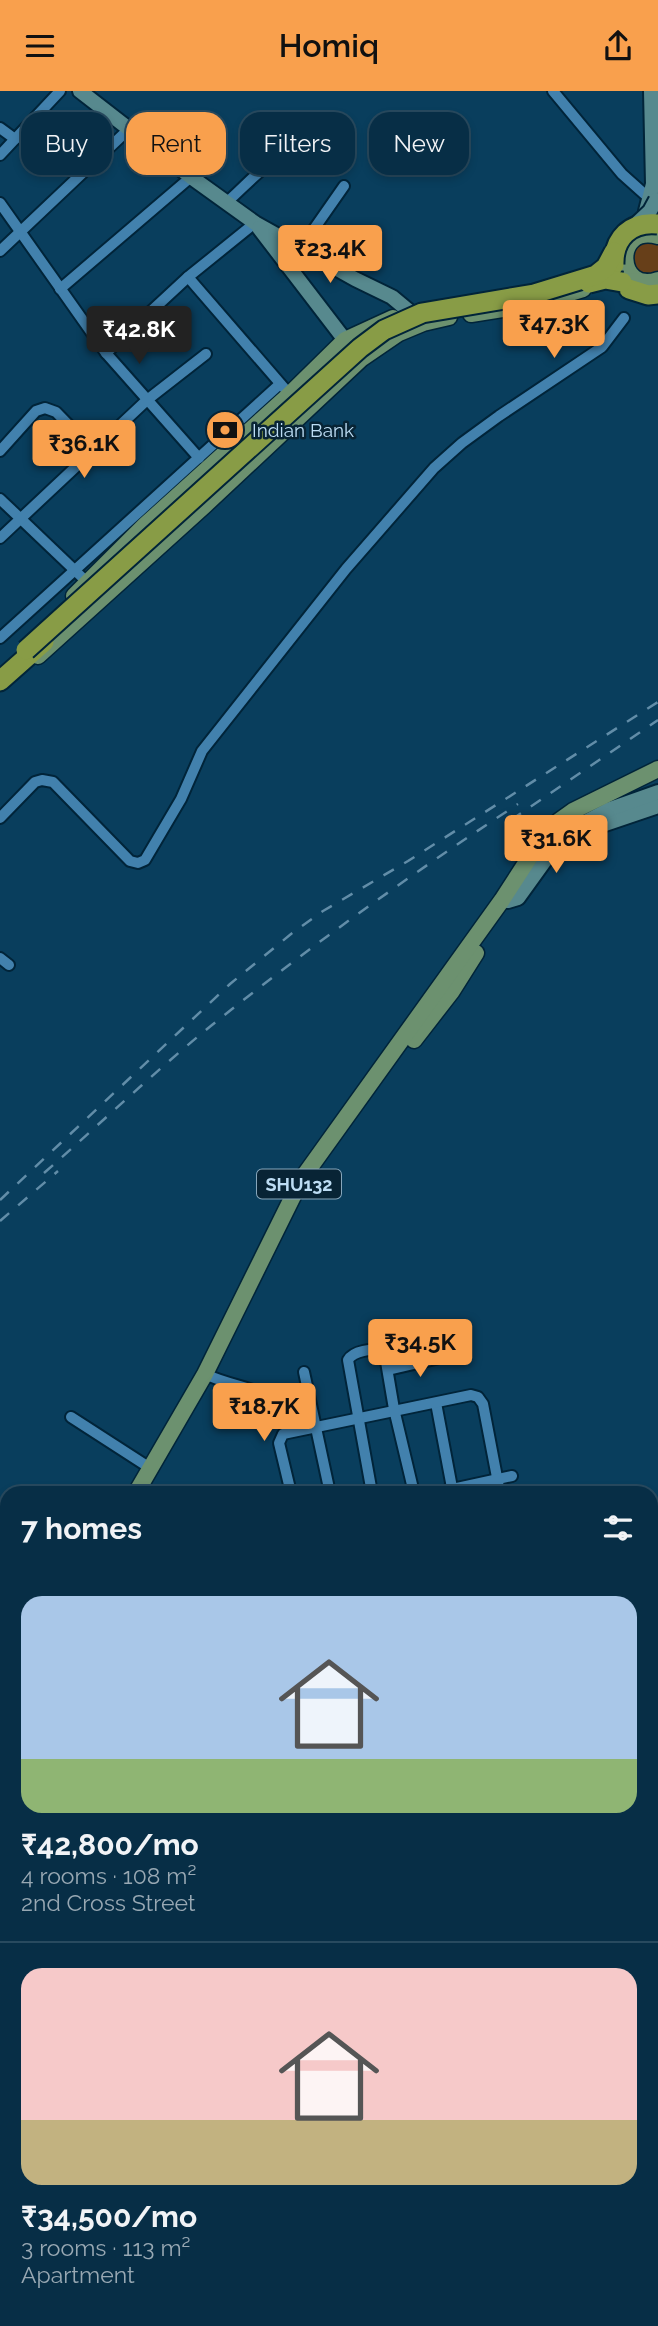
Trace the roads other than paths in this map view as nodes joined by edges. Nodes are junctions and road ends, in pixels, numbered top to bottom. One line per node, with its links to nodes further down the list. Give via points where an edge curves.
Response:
1 (60, 91): 8 (street)
2 (80, 91): 5 (main road)
3 (553, 91): 15 (street, via 622,174)
4 (651, 91): 10 (main road)
5 (126, 126)
6 (0, 128): 8 (street)
7 (126, 133): 20 (street)
8 (15, 139): 9 (street)
9 (0, 155)
10 (656, 170): 15 (main road)
11 (188, 175): 13 (main road)
12 (257, 175): 17 (street)
13 (191, 177): 17 (main road); 28 (street)
14 (344, 186): 23 (street)
15 (654, 197): 22 (main road, bridge, via 650,211)
16 (0, 202): 20 (street)
17 (227, 202): 18 (main road)
18 (255, 223): 23 (main road); 25 (street); 31 (main road)
19 (658, 224): 22 (highway, bridge, via 645,223)
20 (21, 229): 24 (street); 28 (street)
21 (658, 236): 22 (main road)
22 (628, 240): 26 (highway, bridge, via 614,264); 27 (main road, via 626,268); 29 (main road, via 611,265 525,292 457,300); 45 (highway, bridge, via 596,275 534,294 435,309 384,330)
23 (300, 249): 29 (main road, via 392,297)
24 (0, 251)
25 (188, 277): 32 (street); 35 (street)
26 (622, 282): 27 (highway, via 638,293); 34 (highway, bridge, via 600,280 536,299 431,316 391,333)
27 (654, 287): 29 (main road, via 625,281 603,283 534,303)
28 (60, 289): 32 (street)
29 (417, 317): 31 (main road); 34 (main road)
30 (624, 318): 51 (street, via 602,347 499,416 434,468 346,569 202,751 181,799 145,860 131,861 53,782 35,782)
31 (345, 340): 34 (main road); 35 (main road)
32 (106, 353): 36 (street)
33 (206, 354): 36 (street)
34 (358, 360): 45 (highway, bridge); 46 (main road, via 51,644 23,667)
35 (285, 389): 39 (street); 43 (main road, via 155,516)
36 (147, 400): 37 (street); 39 (street)
37 (93, 450): 38 (street, via 56,412 45,408 36,411); 41 (street)
38 (0, 451)
39 (199, 458): 43 (street)
40 (0, 499): 41 (street)
41 (20, 518): 42 (street); 43 (street)
42 (0, 538)
43 (82, 576): 44 (street); 46 (main road)
44 (0, 638)
45 (29, 652): 46 (highway)
46 (2, 675)
47 (658, 769): 52 (main road, SHU132, via 559,821 535,849)
48 (658, 777): 52 (main road, via 562,827)
49 (658, 792): 52 (main road, via 578,826)
50 (658, 806): 52 (main road, via 579,837 556,855 529,889)
51 (0, 818)
52 (512, 893): 56 (main road, SHU132, via 301,1180)
53 (444, 1357): 54 (street)
54 (388, 1370): 58 (street); 60 (street, via 383,1351 350,1356)
55 (303, 1372): 61 (street)
56 (207, 1375): 61 (street, via 284,1403); 62 (main road, SHU132); 66 (main road)
57 (436, 1402): 58 (street); 64 (street, via 478,1397); 71 (street)
58 (394, 1409): 60 (street); 70 (street)
59 (71, 1417): 62 (street)
60 (359, 1417): 61 (street); 69 (street)
61 (311, 1428): 67 (street, via 280,1437); 68 (street)
62 (150, 1468): 65 (main road, SHU132)
63 (512, 1476): 64 (street)
64 (496, 1479): 72 (street); 73 (street)
65 (140, 1486)
66 (147, 1486)
67 (290, 1486)
68 (328, 1486)
69 (371, 1486)
70 (412, 1486)
71 (452, 1486)
72 (471, 1486)
73 (498, 1486)

